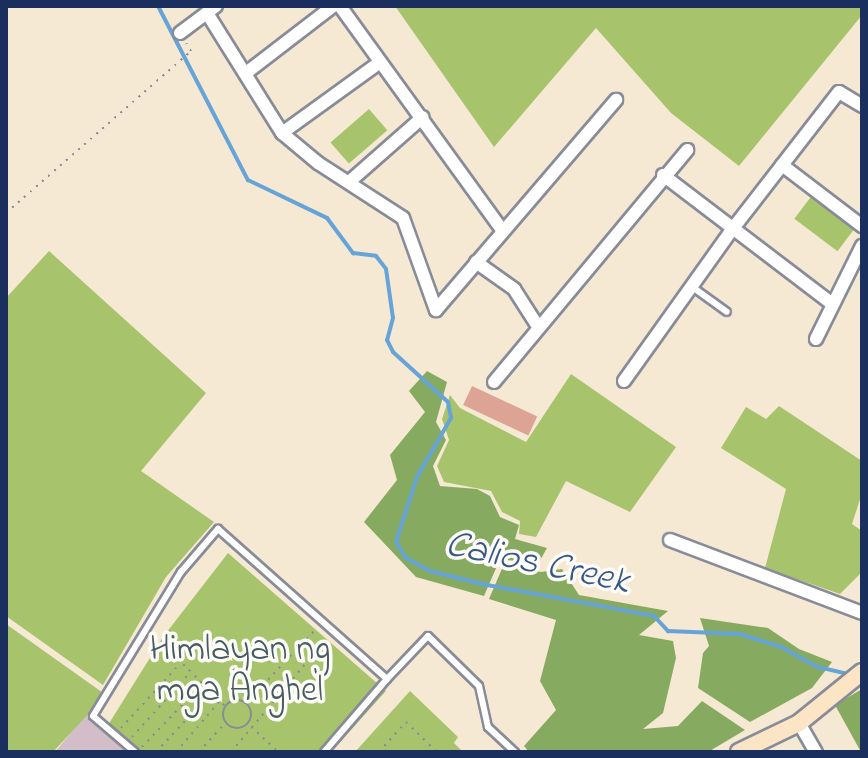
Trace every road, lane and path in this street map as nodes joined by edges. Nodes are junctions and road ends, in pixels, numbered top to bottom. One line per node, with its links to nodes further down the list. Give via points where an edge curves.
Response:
1 (333, 6): 6 (street)
2 (340, 6): 5 (street)
3 (212, 10): 4 (street); 6 (street)
4 (180, 33): 15 (path, via 191,51)
5 (380, 62): 9 (street); 10 (street)
6 (246, 73): 10 (street)
7 (616, 100): 17 (street)
8 (862, 106): 12 (street, via 839,92)
9 (423, 117): 14 (street); 17 (street)
10 (282, 133): 14 (street)
11 (687, 150): 13 (street)
12 (782, 165): 16 (street); 18 (street)
13 (663, 175): 18 (street); 24 (street)
14 (349, 182): 20 (street, via 403,218 436,310)
15 (6, 213)
16 (862, 226)
17 (502, 230): 20 (street)
18 (731, 231): 21 (street); 22 (street)
19 (862, 246): 22 (street)
20 (476, 262): 24 (street, via 514,289)
21 (691, 286): 23 (lane); 26 (street)
22 (831, 303): 25 (street)
23 (727, 312)
24 (537, 325): 27 (street)
25 (816, 339)
26 (624, 381)
27 (494, 382)
28 (670, 540): 29 (street)
29 (862, 613)
30 (322, 623): 31 (lane, via 218,529 181,572); 32 (lane); 40 (path)
31 (147, 627): 33 (path); 46 (lane, via 93,716)
32 (332, 632): 36 (lane); 45 (path)
33 (179, 664): 34 (path); 46 (path)
34 (190, 673): 37 (path); 47 (path)
35 (857, 678): 44 (main road)
36 (387, 679): 54 (lane); 57 (lane, via 428,636 479,686 488,727)
37 (202, 684): 38 (path); 48 (path)
38 (211, 693): 39 (path); 49 (path)
39 (220, 701): 41 (path); 50 (path)
40 (246, 703): 41 (path); 43 (path)
41 (225, 706): 42 (path)
42 (226, 723): 43 (path, via 236,728); 51 (path)
43 (247, 723): 45 (path)
44 (799, 723): 58 (main road); 59 (street)
45 (251, 727): 52 (path); 53 (path)
46 (114, 735): 47 (lane)
47 (126, 744): 48 (lane)
48 (136, 752)
49 (156, 752)
50 (176, 752)
51 (199, 752)
52 (231, 752)
53 (279, 752)
54 (324, 752)
55 (379, 752): 56 (path, via 406,722)
56 (437, 752)
57 (515, 752)
58 (739, 752)
59 (816, 752)

